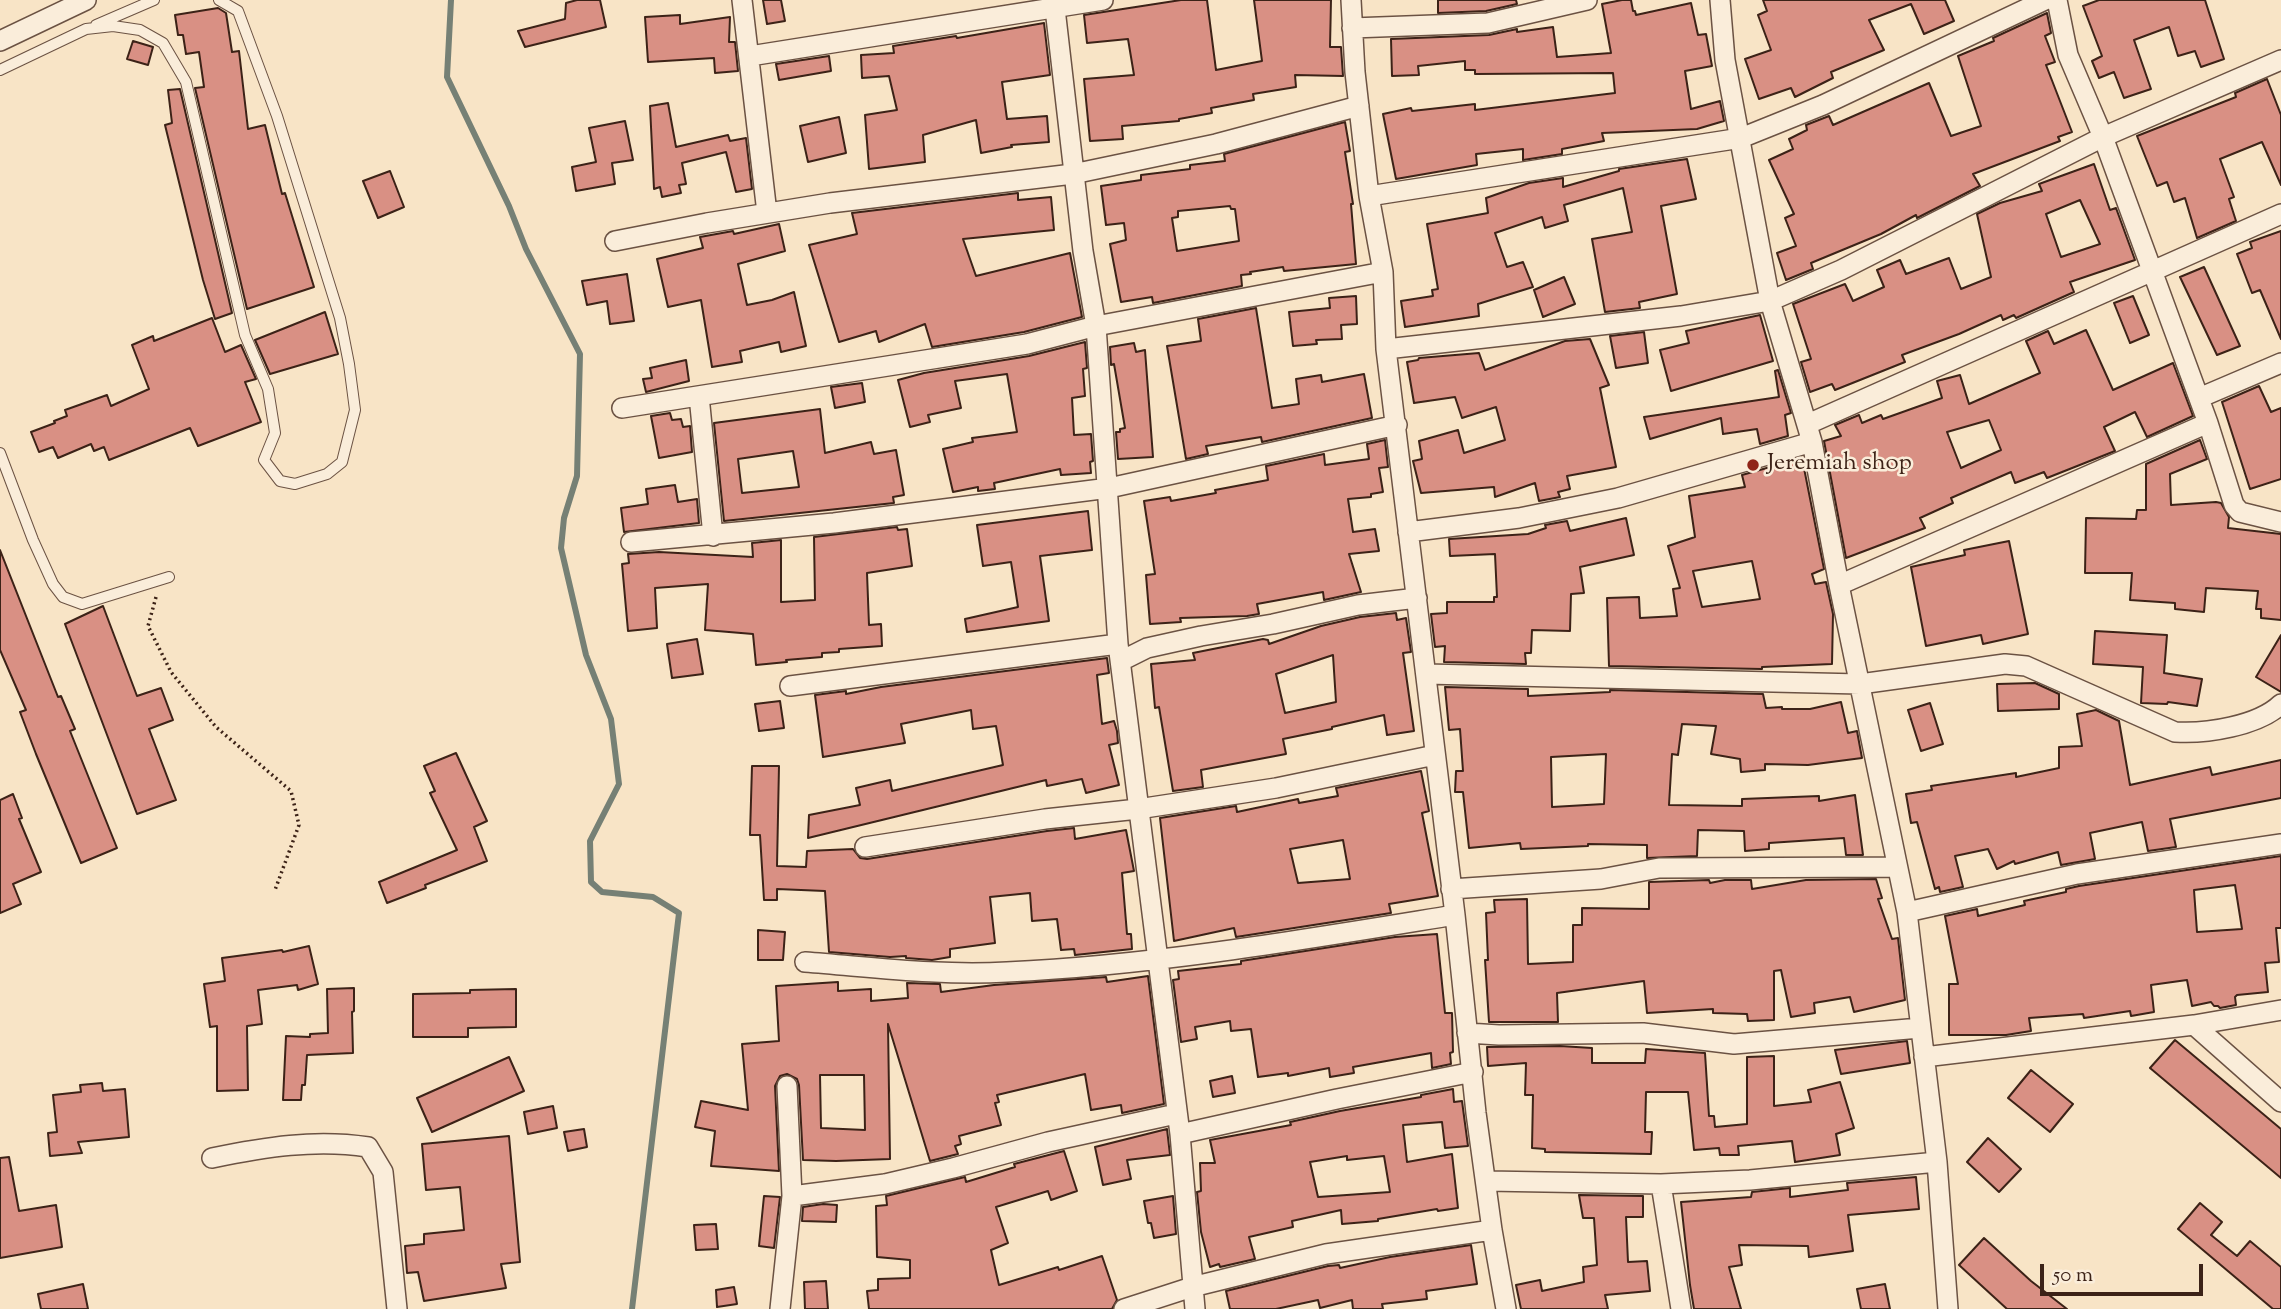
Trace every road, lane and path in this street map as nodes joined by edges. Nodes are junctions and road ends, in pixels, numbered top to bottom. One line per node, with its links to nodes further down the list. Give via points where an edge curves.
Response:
1 (86, 0): 14 (street)
2 (154, 0): 13 (lane)
3 (219, 0): 13 (lane, via 238,11 277,116 340,318 349,364 355,410 342,462 327,474 295,484 280,481 264,460 275,433 268,389 245,335 186,82 163,43 140,30)
4 (742, 0): 15 (street)
5 (1102, 0): 11 (street)
6 (1351, 0): 12 (street)
7 (1587, 0): 12 (street, via 1488,23)
8 (1720, 0): 20 (street, via 1725,60)
9 (2045, 0): 20 (street, via 1823,105)
10 (2057, 0): 19 (street, via 2068,55)
11 (1054, 4): 15 (street); 21 (street)
12 (1352, 28): 18 (street)
13 (86, 29): 17 (lane)
14 (0, 41)
15 (750, 56): 23 (street)
16 (2281, 60): 19 (street)
17 (0, 71)
18 (1359, 106): 21 (street, via 1216,144); 22 (street)
19 (2103, 137): 26 (street); 28 (street)
20 (1741, 138): 22 (street); 28 (street)
21 (1073, 174): 23 (street); 29 (street)
22 (1370, 196): 27 (street)
23 (767, 213): 25 (street)
24 (2281, 214): 26 (street)
25 (615, 241)
26 (2151, 271): 33 (street); 37 (street)
27 (1383, 272): 29 (street); 30 (street)
28 (1770, 302): 30 (street); 37 (street)
29 (1096, 326): 32 (street, via 1027,344); 39 (street)
30 (1386, 349): 36 (street)
31 (2281, 363): 33 (street)
32 (699, 396): 34 (street); 42 (street)
33 (2199, 398): 35 (street)
34 (622, 408)
35 (2208, 423): 40 (street, via 2234,505 2240,512); 45 (street)
36 (1397, 425): 39 (street); 41 (street)
37 (1810, 433): 41 (street, via 1618,498 1519,518); 45 (street)
38 (0, 453): 44 (lane, via 33,540 63,597 82,604)
39 (1109, 488): 42 (street); 47 (street)
40 (2281, 522)
41 (1408, 532): 46 (street)
42 (713, 536): 43 (street)
43 (631, 542)
44 (169, 577): 57 (path, via 153,601 148,626 171,672 216,727 291,791 299,825)
45 (1839, 586): 49 (street)
46 (1417, 598): 47 (street, via 1358,604); 48 (street)
47 (1119, 652): 50 (street); 53 (street)
48 (1426, 674): 49 (street); 52 (street)
49 (1860, 684): 51 (street, via 2006,664 2026,666 2175,732 2195,733 2258,720); 56 (street)
50 (790, 686)
51 (2281, 704)
52 (1435, 755): 53 (street, via 1276,788); 58 (street)
53 (1138, 808): 55 (street); 61 (street)
54 (2281, 844): 59 (street, via 2077,874)
55 (866, 847)
56 (1897, 867): 58 (street, via 1659,868 1601,879); 59 (street)
57 (275, 890)
58 (1451, 890): 60 (street)
59 (1907, 912): 65 (street)
60 (1455, 915): 61 (street); 66 (street)
61 (1158, 960): 62 (street, via 960,973); 71 (street)
62 (805, 962)
63 (2281, 1010): 64 (street)
64 (2194, 1025): 67 (street); 70 (street)
65 (1920, 1028): 66 (street, via 1734,1044 1643,1033); 67 (street)
66 (1467, 1033): 68 (street)
67 (1924, 1057): 73 (street)
68 (1473, 1072): 71 (street); 74 (street)
69 (787, 1086): 76 (street)
70 (2281, 1102)
71 (1178, 1124): 76 (street, via 1048,1142 885,1184); 78 (street)
72 (212, 1158): 79 (street, via 300,1143 368,1146 383,1172)
73 (1937, 1162): 75 (street); 85 (street)
74 (1487, 1181): 75 (street); 77 (street)
75 (1661, 1184): 84 (street)
76 (792, 1196): 80 (street)
77 (1492, 1230): 78 (street, via 1326,1254); 83 (street)
78 (1192, 1287): 81 (street); 82 (street)
79 (397, 1309)
80 (780, 1309)
81 (1124, 1309)
82 (1195, 1309)
83 (1506, 1309)
84 (1681, 1309)
85 (1948, 1309)

